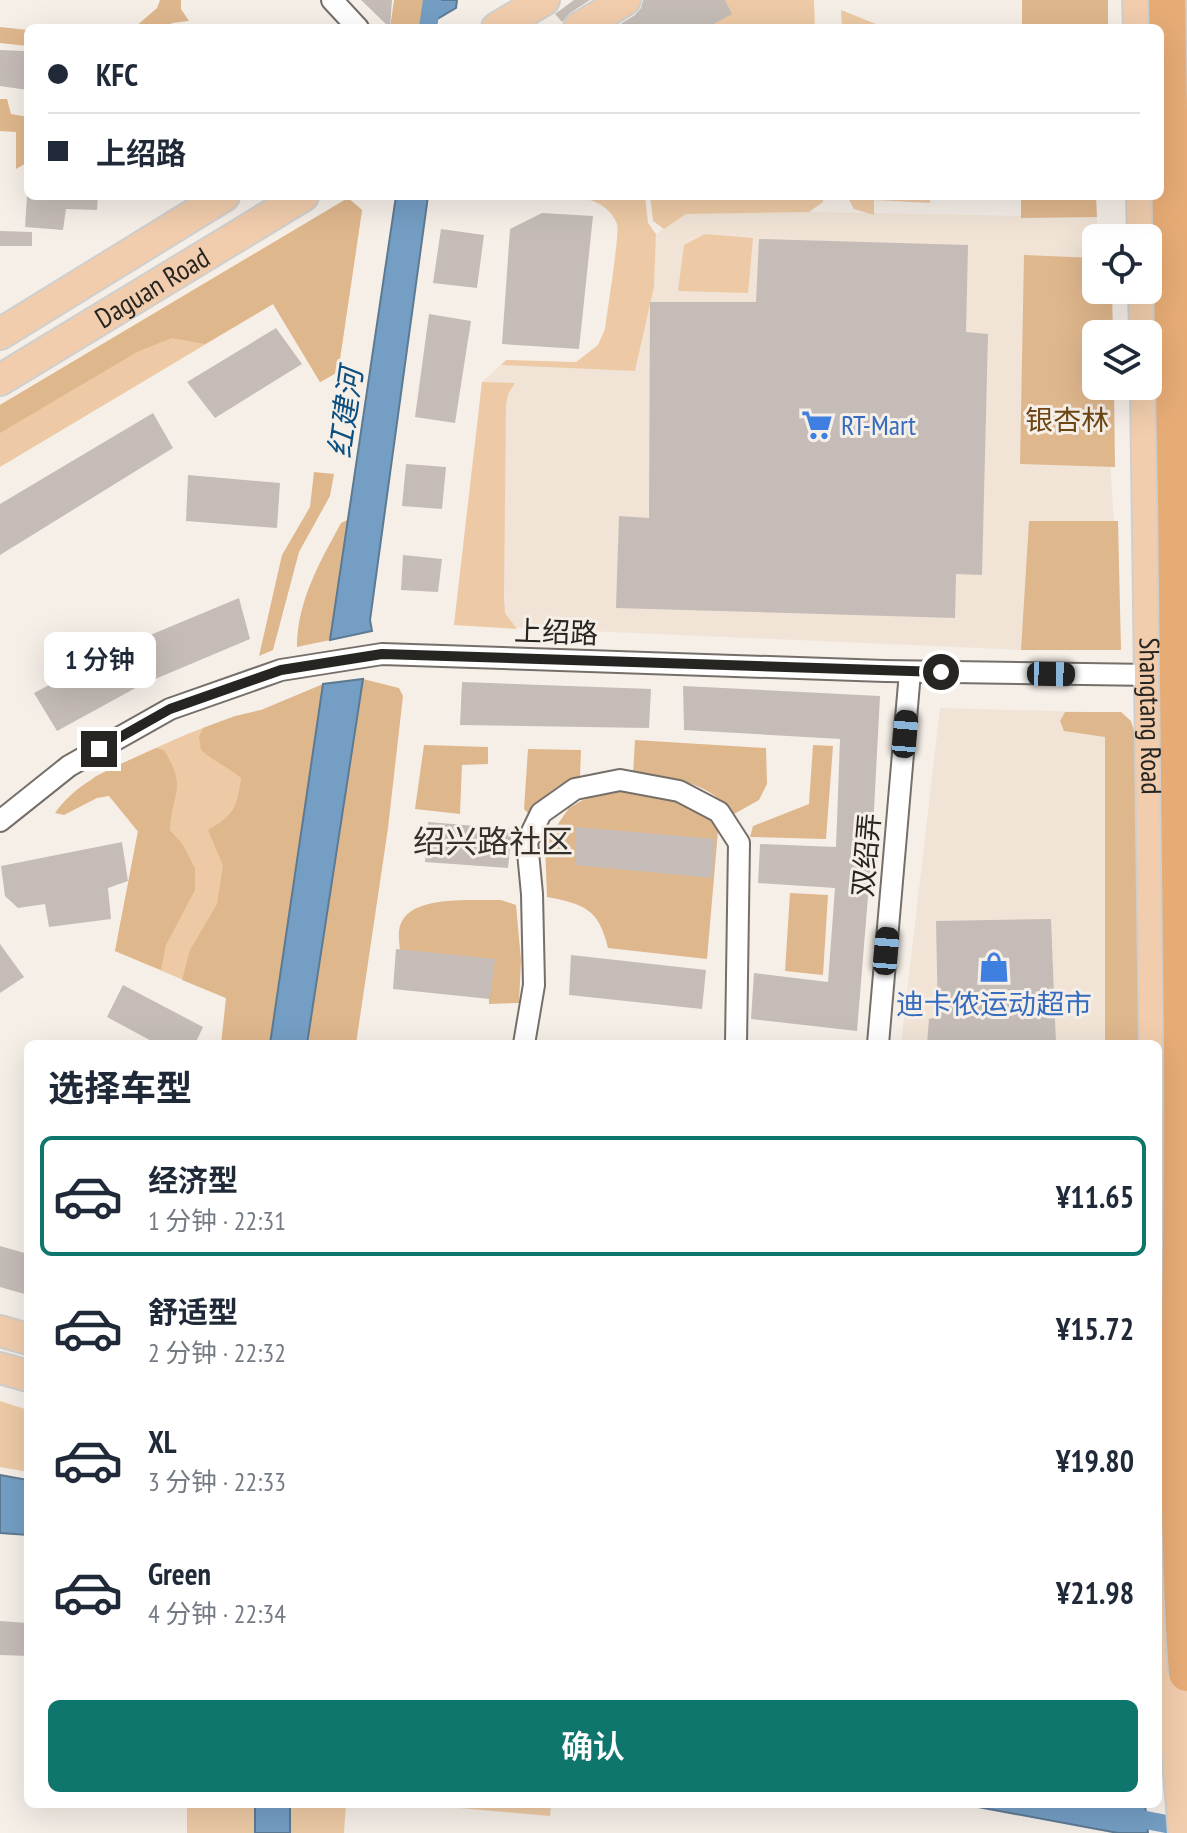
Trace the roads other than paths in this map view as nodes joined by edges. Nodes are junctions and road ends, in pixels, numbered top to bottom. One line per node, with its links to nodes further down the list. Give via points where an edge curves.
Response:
1 (332, 0): 6 (street)
2 (544, 0): 7 (main road)
3 (625, 0): 8 (main road)
4 (1138, 0): 9 (main road)
5 (1167, 0): 31 (highway, bridge, via 1183,1055 1179,1414)
6 (354, 24)
7 (504, 24)
8 (586, 24)
9 (1139, 24)
10 (218, 200): 14 (main road, Daguan Road)
11 (296, 200): 15 (main road, Daguan Road)
12 (1142, 200): 13 (main road)
13 (1143, 224)
14 (0, 334)
15 (0, 380)
16 (1146, 400): 18 (main road, Shangtang Road)
17 (910, 672): 18 (street, 上绍路); 19 (street, 上绍路, via 382,654 281,670 170,709 69,766); 22 (street, 双绍弄)
18 (1152, 675): 23 (main road, Shangtang Road)
19 (0, 821)
20 (525, 1040): 21 (street, via 534,985 527,842 541,813 575,789 620,780 679,791 719,812 739,843)
21 (736, 1040)
22 (878, 1040)
23 (1155, 1040)
24 (0, 1331): 25 (main road)
25 (24, 1338)
26 (0, 1368): 27 (main road)
27 (24, 1375)
28 (1162, 1433): 29 (main road)
29 (1168, 1527): 30 (main road)
30 (1169, 1573): 32 (main road)
31 (1187, 1673)
32 (1184, 1833)

